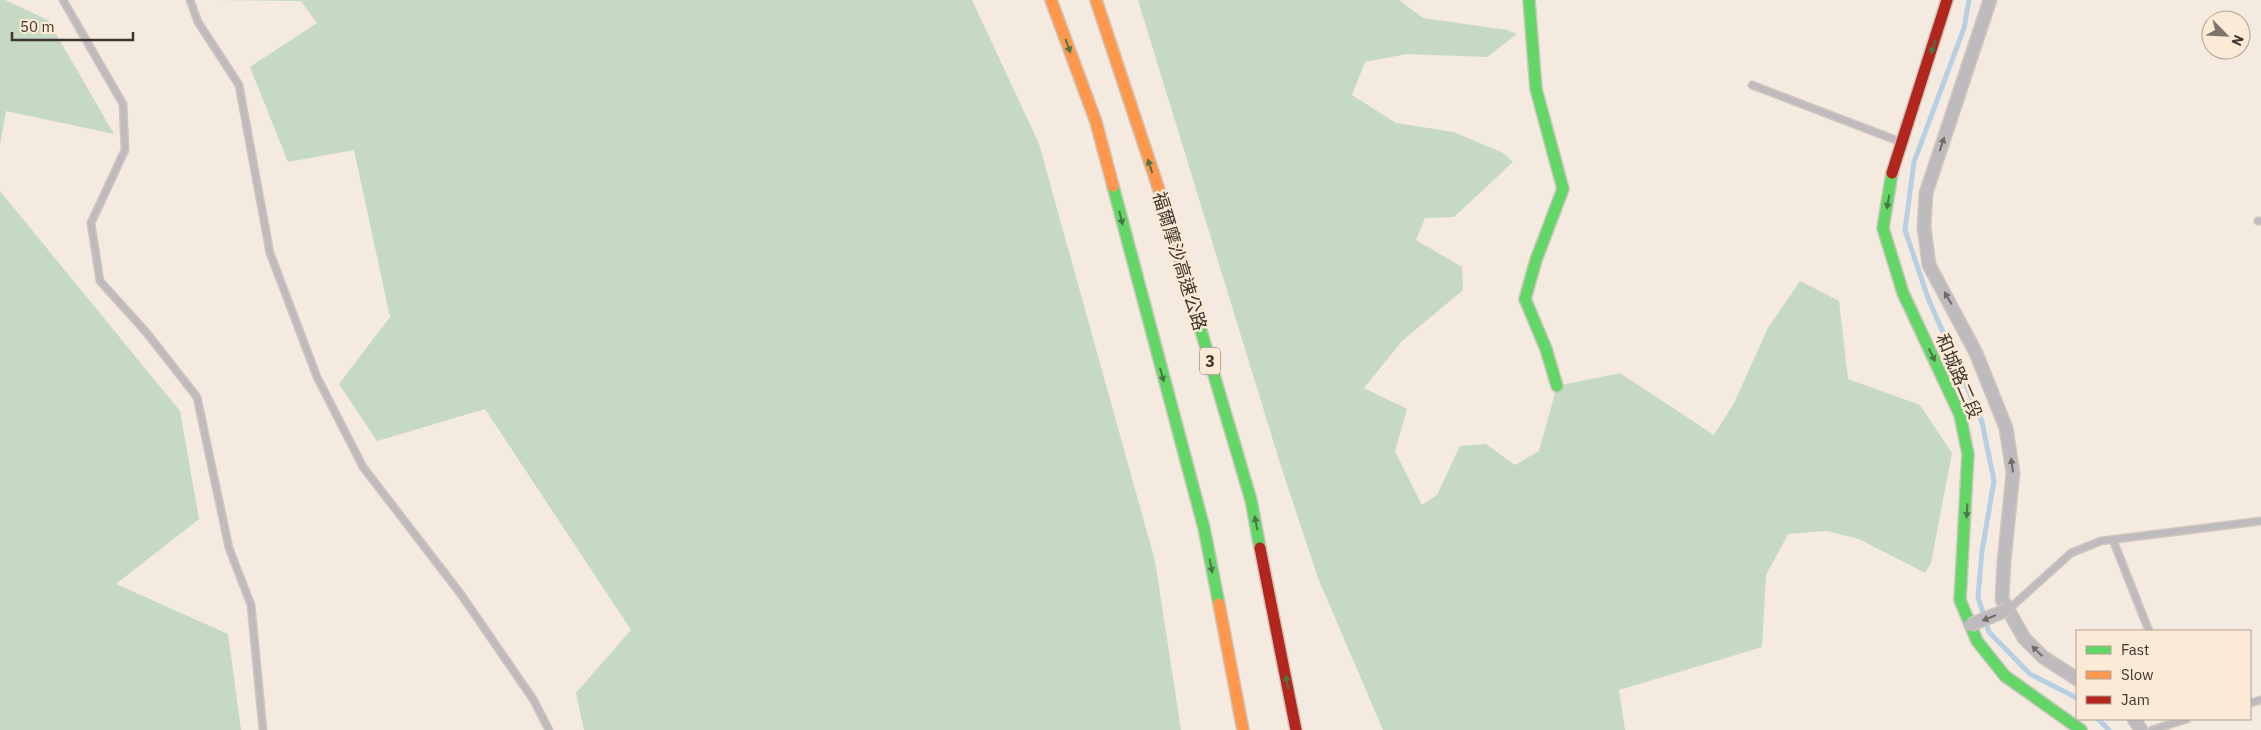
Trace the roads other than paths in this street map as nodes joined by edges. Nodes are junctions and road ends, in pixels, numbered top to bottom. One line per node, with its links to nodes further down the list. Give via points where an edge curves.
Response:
1 (63, 0): 18 (lane, via 123,104 125,150 91,223 100,281 146,332 197,397 229,548 251,605)
2 (190, 0): 19 (lane, via 198,22 239,85 270,253 317,377 363,467 460,593 533,699)
3 (1051, 0): 20 (main road, one-way to 20, via 1096,122 1204,528)
4 (1096, 0): 21 (main road, 福爾摩沙高速公路 / 3, one-way to 4, via 1251,500 1168,218)
5 (1529, 0): 10 (main road, via 1536,89 1563,190 1525,299)
6 (1947, 0): 9 (main road, 和城路二段, one-way to 9)
7 (1990, 0): 13 (street, 和城路二段, one-way to 7, via 2002,599 2013,473 2006,428 1976,353 1929,265 1924,227 1926,193)
8 (1752, 85): 9 (lane)
9 (1902, 143): 14 (main road, 和城路二段, one-way to 14, via 1883,228 1903,292 1960,415 1968,454 1960,600)
10 (1557, 386)
11 (2261, 520): 12 (lane)
12 (2113, 540): 13 (lane, via 2101,541 2071,553); 15 (lane)
13 (2007, 610): 14 (street, one-way to 14, bridge); 16 (street, 和城路二段, one-way to 13, via 2043,657 2024,638)
14 (1970, 625): 22 (main road, 和城路二段, via 1977,641 2005,676)
15 (2149, 630)
16 (2076, 677)
17 (2182, 720): 23 (lane)
18 (262, 730)
19 (549, 730)
20 (1243, 730)
21 (1296, 730)
22 (2081, 730)
23 (2152, 730)

